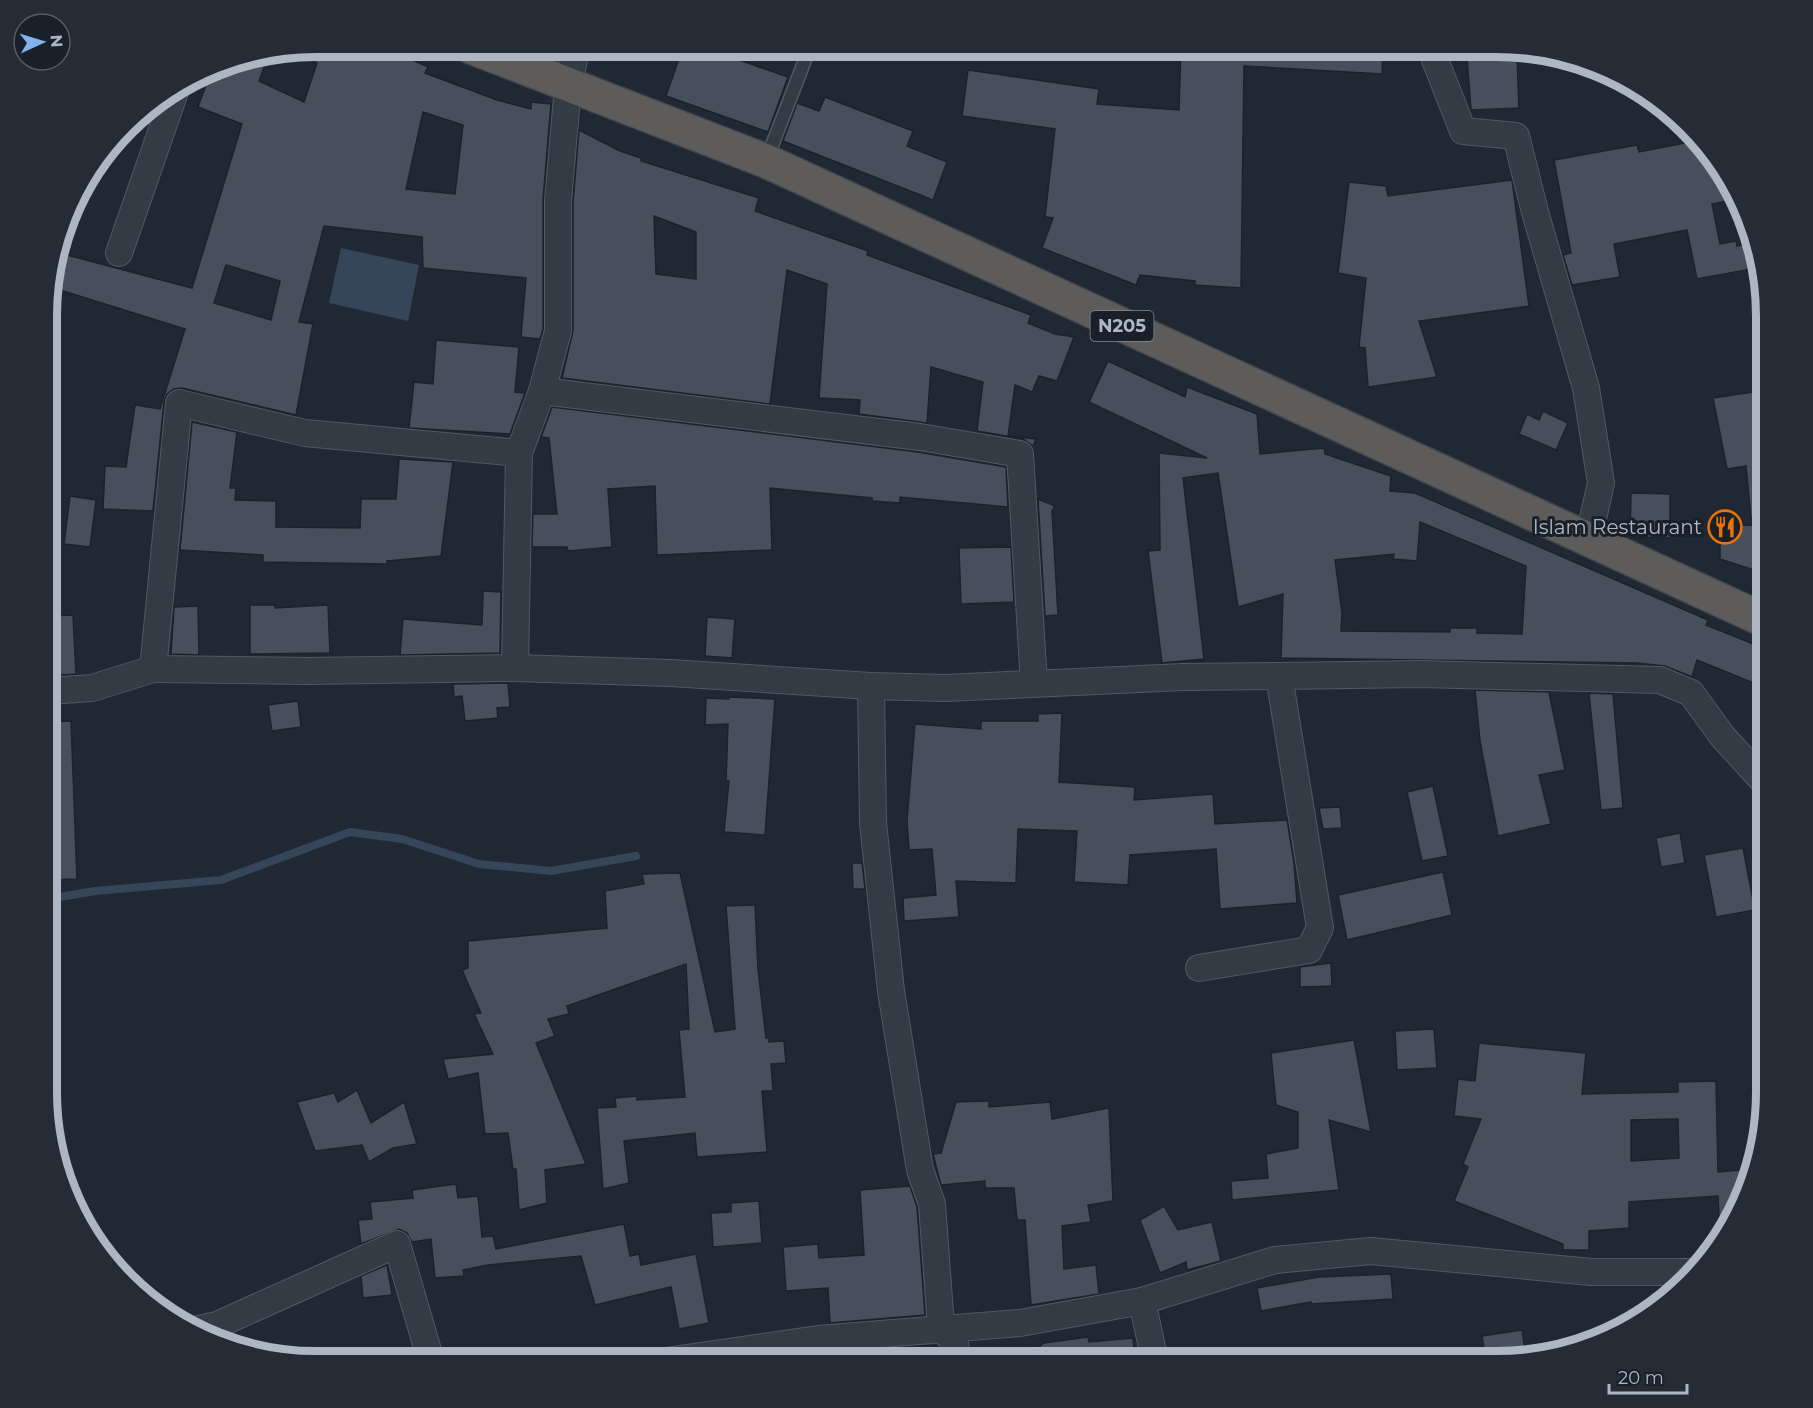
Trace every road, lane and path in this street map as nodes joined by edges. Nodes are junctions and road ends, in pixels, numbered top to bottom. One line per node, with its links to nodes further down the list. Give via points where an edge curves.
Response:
1 (498, 57): 5 (highway, N205)
2 (575, 57): 5 (street)
3 (806, 57): 7 (lane)
4 (1434, 57): 11 (street, via 1463,131 1516,136 1586,388 1601,483)
5 (568, 86): 7 (highway, N205); 9 (street, via 558,201 558,331)
6 (172, 101): 8 (street)
7 (766, 161): 11 (highway, N205)
8 (119, 253)
9 (542, 391): 10 (street); 16 (street, via 920,437 1020,454)
10 (519, 453): 13 (street); 14 (street, via 305,433 179,403)
11 (1588, 541): 12 (highway, N205)
12 (1756, 617)
13 (514, 668): 14 (street); 17 (street)
14 (153, 669): 18 (street, via 93,688)
15 (1279, 676): 16 (street); 19 (street, via 1421,674 1660,680 1690,693); 20 (street, via 1320,928 1309,950)
16 (1034, 684): 17 (street)
17 (871, 686): 24 (street, via 873,823 888,957 920,1170 932,1204)
18 (57, 690)
19 (1756, 773)
20 (1199, 968)
21 (1683, 1272): 22 (street, via 1592,1272 1371,1251 1275,1260)
22 (1142, 1301): 24 (street, via 1020,1323); 28 (street)
23 (207, 1327): 25 (street, via 397,1244)
24 (941, 1327): 26 (street); 27 (street, via 955,1343)
25 (428, 1351)
26 (735, 1351)
27 (956, 1351)
28 (1153, 1351)

